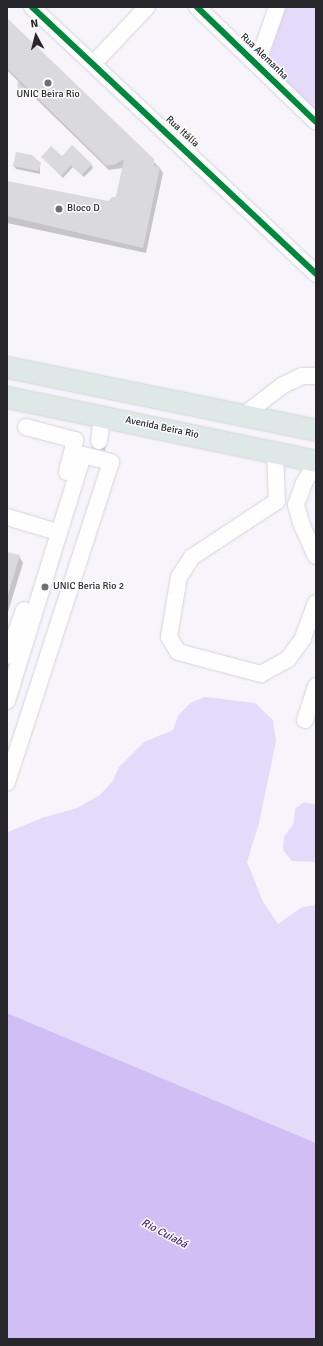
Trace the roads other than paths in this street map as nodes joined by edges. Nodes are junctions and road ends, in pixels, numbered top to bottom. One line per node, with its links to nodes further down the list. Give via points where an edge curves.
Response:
1 (32, 7): 5 (street, Rua Itália)
2 (147, 7): 5 (street)
3 (197, 7): 6 (street, Rua Alemanha)
4 (277, 7): 6 (street)
5 (94, 63): 8 (street, Rua Itália)
6 (258, 64): 7 (street, Rua Alemanha)
7 (316, 122)
8 (316, 274)
9 (7, 367): 11 (main road)
10 (316, 376): 13 (street, via 302,376 283,385)
11 (108, 387): 13 (main road); 14 (main road, via 111,402)
12 (7, 397): 14 (main road, Avenida Beira Rio)
13 (244, 415): 16 (main road)
14 (102, 416): 17 (street); 18 (main road, Avenida Beira Rio)
15 (26, 428): 21 (street, via 75,440)
16 (316, 430)
17 (97, 449): 26 (street, via 83,455); 28 (street, via 111,462)
18 (275, 452): 19 (main road, Avenida Beira Rio); 23 (street, via 277,501 192,557 179,577 169,637 178,652 260,674 288,659 303,638)
19 (316, 462): 22 (street, via 304,483 296,505)
20 (7, 517): 21 (street)
21 (50, 530): 24 (street)
22 (316, 556)
23 (316, 603)
24 (7, 656)
25 (316, 686): 27 (street)
26 (7, 701)
27 (305, 720)
28 (7, 783)

